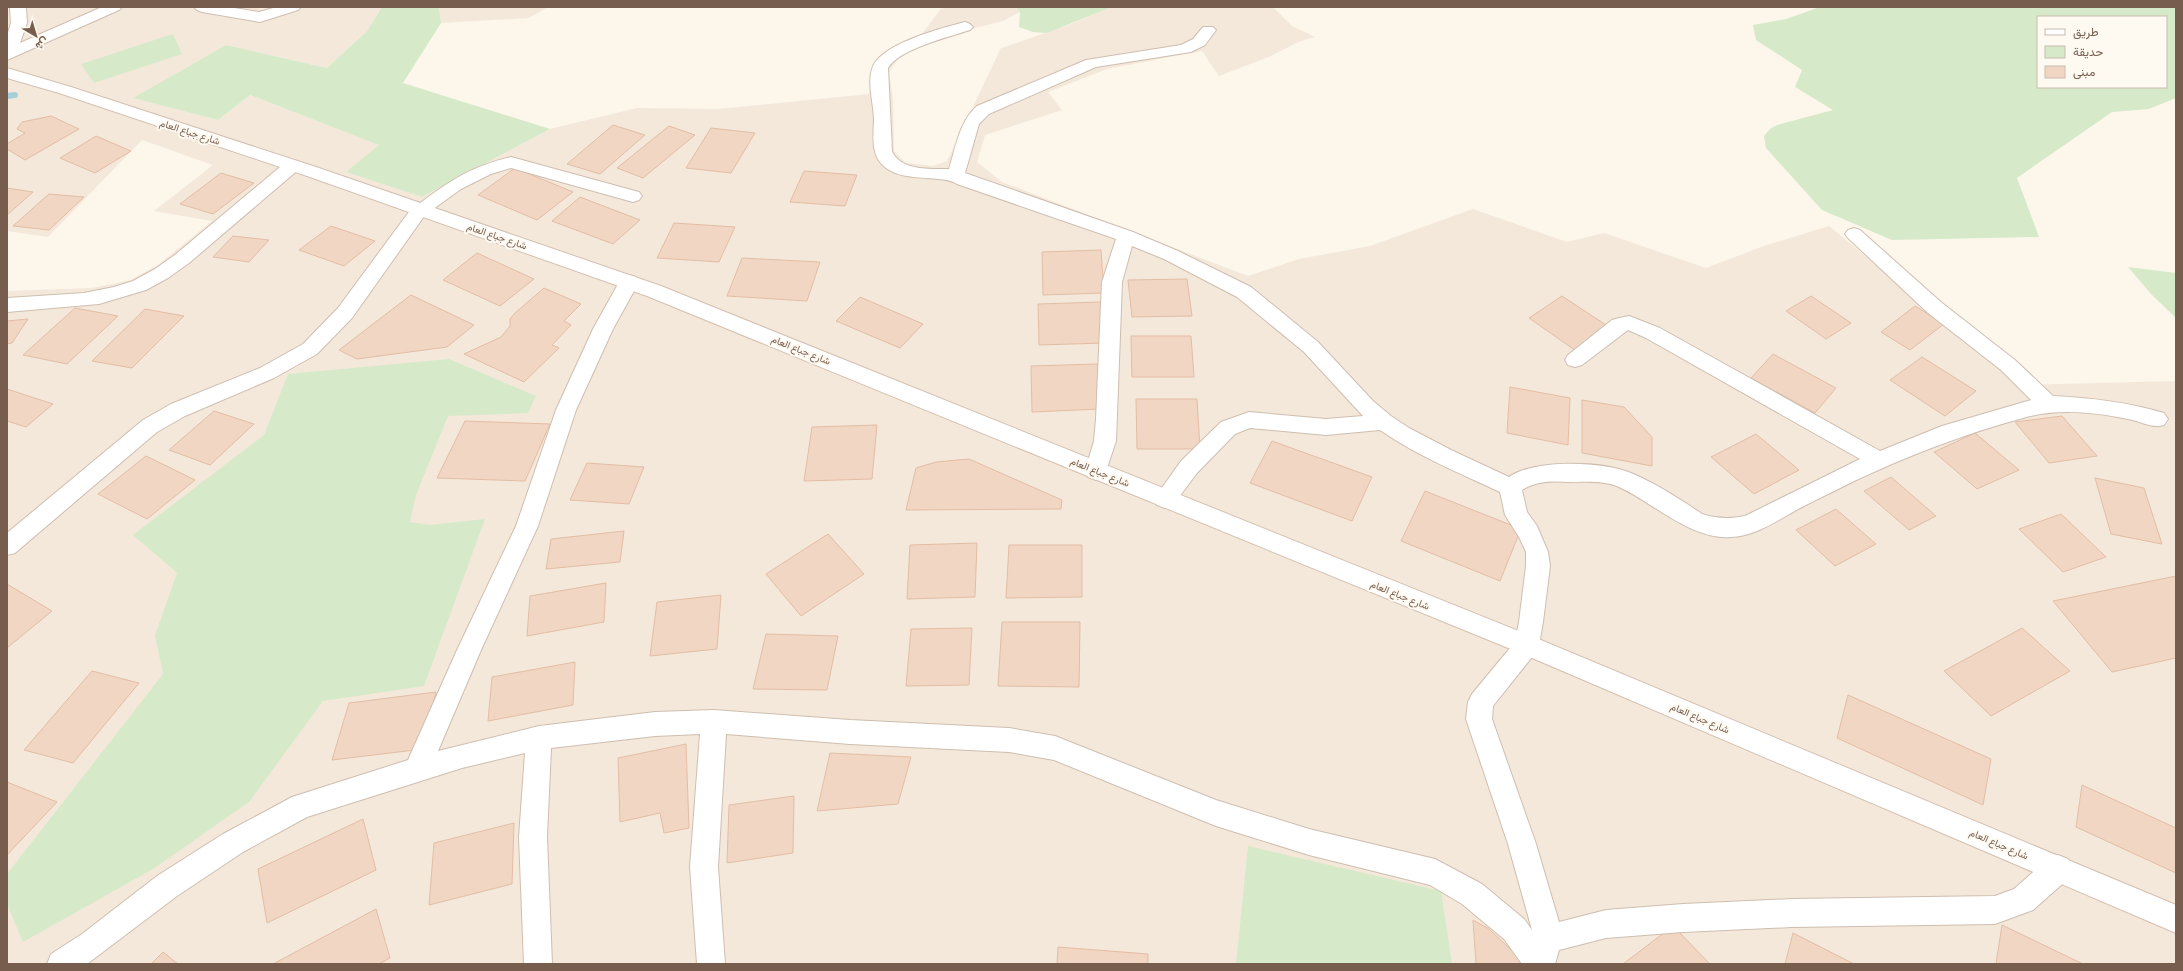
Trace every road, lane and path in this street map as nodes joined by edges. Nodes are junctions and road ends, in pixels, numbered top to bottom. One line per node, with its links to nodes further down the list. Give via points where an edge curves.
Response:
1 (18, 7): 7 (street, via 19,23)
2 (114, 7): 7 (street)
3 (202, 7): 4 (street, via 260,17)
4 (293, 7)
5 (965, 27): 9 (street, via 902,49 882,64 879,74 883,152 890,162 909,171)
6 (1208, 30): 9 (street, via 1199,42 1185,49 1092,63 983,110 971,124)
7 (8, 60): 8 (street, شارع جباع العام, via 64,90)
8 (292, 166): 11 (street, شارع جباع العام); 15 (street, via 191,251 163,273 144,283 128,290 99,296)
9 (956, 175): 13 (street, via 1011,198)
10 (633, 196): 11 (street, via 511,162 485,170 454,185)
11 (421, 210): 14 (street, شارع جباع العام); 24 (street, via 345,313 310,348 267,373 178,410 150,426)
12 (1854, 234): 17 (street, via 1936,308 2008,365)
13 (1126, 236): 19 (street, via 1171,254 1244,292 1311,347 1366,407); 21 (street, via 1112,282 1107,418 1105,441)
14 (629, 282): 21 (street, شارع جباع العام); 28 (street, via 603,329 566,410 527,526)
15 (7, 305)
16 (1576, 360): 20 (street, via 1619,325 1629,323 1653,333)
17 (2048, 404): 18 (street, via 2095,406 2130,411); 20 (street, via 1950,432)
18 (2157, 419)
19 (1384, 422): 22 (street, via 1443,456); 23 (street, via 1326,427 1249,420 1228,428 1189,467)
20 (1879, 460): 22 (street, via 1750,524 1731,528 1714,527 1694,520 1623,479 1599,474 1534,475)
21 (1096, 471): 23 (street, شارع جباع العام)
22 (1510, 487): 25 (street, via 1516,515 1529,533 1537,552 1534,599)
23 (1165, 499): 25 (street, شارع جباع العام)
24 (7, 546)
25 (1526, 645): 29 (street, شارع جباع العام); 31 (street, via 1520,656 1481,702 1479,719 1522,844 1546,925)
26 (714, 722): 27 (street, via 654,724); 31 (street, via 1009,740 1055,748 1216,813 1309,842 1435,873 1472,894); 34 (street, via 704,867)
27 (539, 738): 28 (street); 33 (street, via 533,837)
28 (418, 768): 32 (street, via 301,806 233,843 167,886)
29 (2058, 869): 30 (street, شارع جباع العام); 31 (street, via 2023,900 1994,910 1792,913 1606,924)
30 (2176, 919)
31 (1543, 956)
32 (64, 963)
33 (538, 964)
34 (711, 964)

